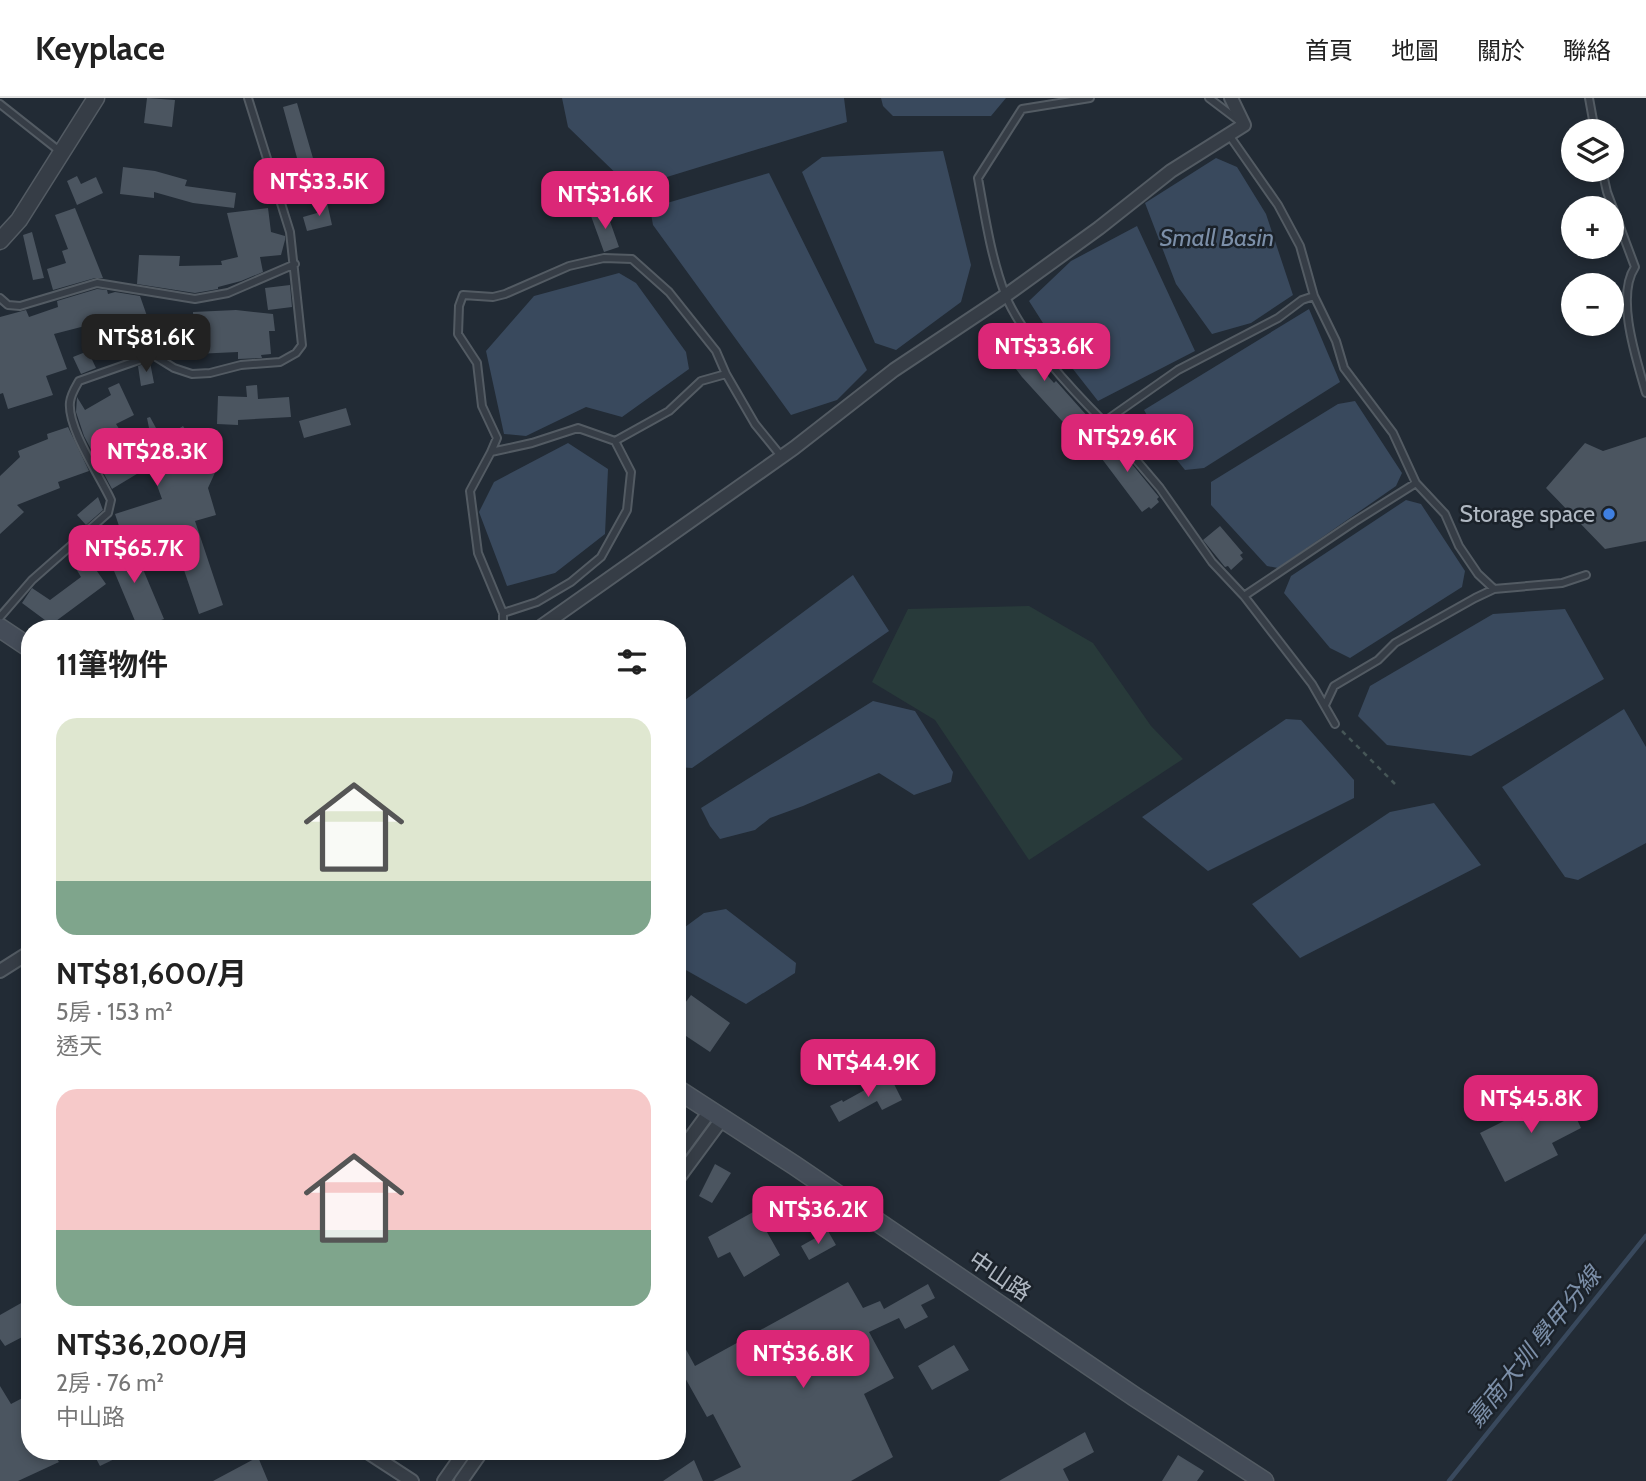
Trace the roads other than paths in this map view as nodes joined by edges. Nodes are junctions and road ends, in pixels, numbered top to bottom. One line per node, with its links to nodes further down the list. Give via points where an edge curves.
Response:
1 (96, 98): 11 (street)
2 (248, 98): 14 (lane, via 290,232)
3 (1090, 98): 17 (lane, via 1023,109 978,178)
4 (1209, 98): 9 (lane)
5 (1231, 98): 9 (street)
6 (1589, 98): 8 (lane)
7 (0, 104): 11 (lane)
8 (1593, 119)
9 (1244, 124): 10 (street)
10 (1228, 135): 17 (street, via 1171,171); 18 (lane, via 1278,205 1300,246)
11 (62, 153): 13 (street)
12 (1605, 182): 16 (lane)
13 (0, 241)
14 (295, 264): 19 (lane, via 228,293 195,299 97,283 20,306); 31 (lane, via 302,345 296,354 280,362 192,374 153,355 79,381 69,404 93,468 111,500 108,513 32,580)
15 (1646, 266): 16 (lane)
16 (1635, 267): 21 (lane, via 1629,281 1629,332)
17 (1005, 296): 22 (lane, via 1051,362); 25 (street, via 894,370)
18 (1314, 296): 22 (lane, via 1178,370); 26 (lane, via 1344,368 1393,433)
19 (0, 298)
20 (726, 374): 23 (lane, via 701,381 669,411); 24 (lane, via 716,351 669,292 632,259 604,258 569,266 493,297 463,295 458,334 477,363 482,406 497,438); 25 (lane, via 755,424)
21 (1646, 393)
22 (1104, 422): 29 (lane, via 1160,488 1212,562)
23 (615, 441): 24 (lane, via 578,428); 30 (lane, via 631,472 627,510 601,557 537,602)
24 (491, 452): 30 (lane, via 470,491 478,553)
25 (782, 457): 33 (street)
26 (1416, 483): 28 (lane, via 1445,514 1459,546); 29 (lane)
27 (1586, 575): 28 (lane, via 1562,583)
28 (1494, 589): 36 (lane, via 1395,643 1378,660 1334,686)
29 (1244, 596): 36 (lane)
30 (503, 613): 32 (lane)
31 (0, 617)
32 (503, 620)
33 (550, 620)
34 (0, 628): 35 (main road)
35 (21, 642)
36 (1325, 705): 37 (lane)
37 (1335, 724)
38 (21, 958): 39 (street)
39 (0, 971)
40 (686, 1095): 41 (main road, 中山路)
41 (716, 1115): 42 (street); 43 (street); 50 (main road, 中山路)
42 (686, 1147)
43 (686, 1165)
44 (380, 1460): 47 (street)
45 (459, 1460): 48 (street)
46 (476, 1460): 49 (street)
47 (412, 1481)
48 (444, 1481)
49 (461, 1481)
50 (1264, 1481)

